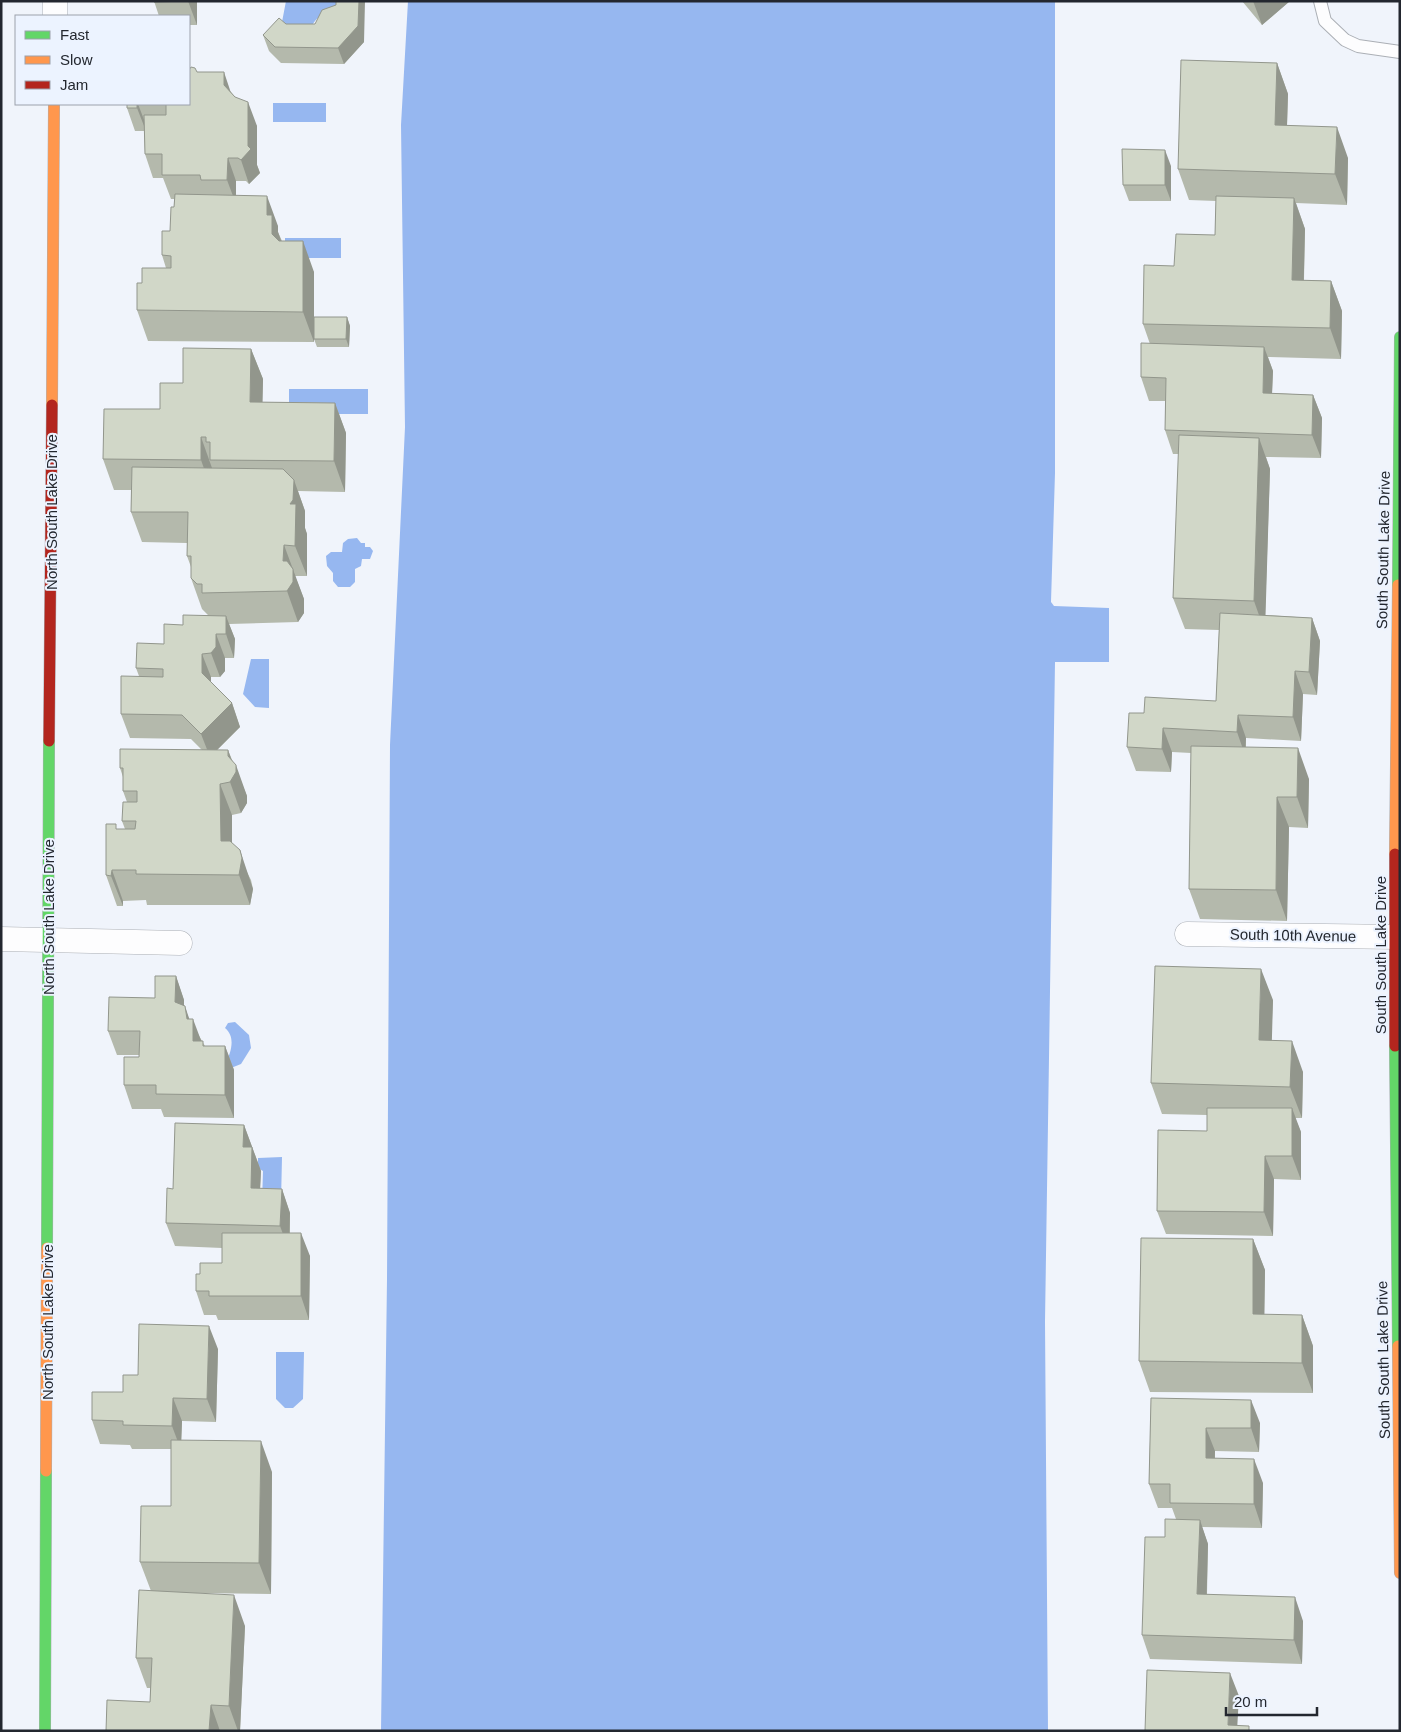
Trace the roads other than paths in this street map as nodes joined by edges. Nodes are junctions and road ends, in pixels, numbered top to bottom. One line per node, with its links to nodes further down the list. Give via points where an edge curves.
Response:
1 (55, 1): 3 (street)
2 (1320, 1): 4 (lane, via 1325,21 1345,40 1358,46)
3 (55, 15)
4 (1400, 52)
5 (54, 105): 10 (street, North South Lake Drive)
6 (1400, 337): 8 (street, South South Lake Drive)
7 (1187, 934): 8 (street, South 10th Avenue)
8 (1397, 937): 12 (street, South South Lake Drive)
9 (1, 939): 10 (street)
10 (48, 939): 11 (street); 13 (street, North South Lake Drive)
11 (180, 943)
12 (1400, 1573)
13 (46, 1731)

